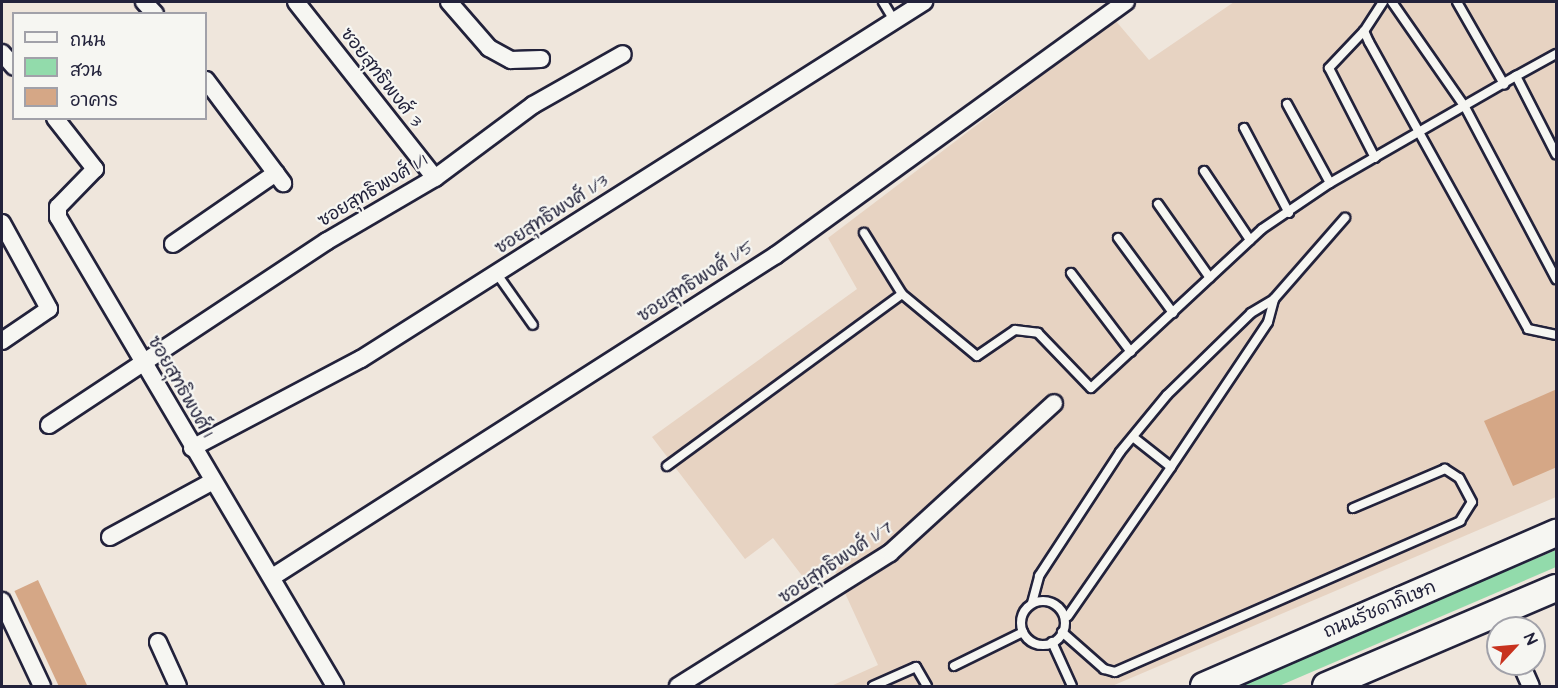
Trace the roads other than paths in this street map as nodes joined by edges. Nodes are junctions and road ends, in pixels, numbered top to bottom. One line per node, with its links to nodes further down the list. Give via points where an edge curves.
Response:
1 (296, 2): 27 (street, ซอยสุทธิพงศ์ 3)
2 (449, 2): 14 (street, via 489,48 511,60)
3 (883, 2): 9 (lane)
4 (924, 2): 9 (street, ซอยสุทธิพงศ์ 1/3)
5 (1126, 2): 59 (street, ซอยสุทธิพงศ์ 1/5, via 776,255)
6 (1383, 2): 10 (lane)
7 (1392, 2): 20 (lane)
8 (1457, 2): 18 (lane)
9 (895, 22): 38 (street, ซอยสุทธิพงศ์ 1/3)
10 (1364, 31): 23 (lane); 25 (lane, via 1329,68)
11 (2, 53): 15 (street)
12 (623, 54): 27 (street, ซอยสุทธิพงศ์ 1/1, via 533,105)
13 (1557, 54): 16 (lane)
14 (541, 59)
15 (12, 65)
16 (1516, 76): 18 (lane); 24 (lane)
17 (207, 81): 36 (street, via 280,178)
18 (1504, 84): 20 (lane)
19 (1287, 104): 28 (lane)
20 (1465, 107): 23 (lane); 40 (lane)
21 (58, 120): 48 (street, ซอยสุทธิพงศ์ 1, via 95,169 58,207 58,217)
22 (1244, 128): 30 (lane)
23 (1418, 133): 25 (lane); 45 (lane, via 1528,328)
24 (1557, 154)
25 (1375, 158): 28 (lane)
26 (1204, 171): 35 (lane)
27 (435, 178): 48 (street, ซอยสุทธิพงศ์ 1/1, via 327,241)
28 (1330, 183): 30 (lane)
29 (1158, 204): 39 (lane)
30 (1289, 213): 35 (lane)
31 (1345, 218): 42 (lane)
32 (2, 223): 46 (street, via 49,309)
33 (864, 233): 41 (lane)
34 (1119, 238): 43 (lane)
35 (1250, 240): 39 (lane)
36 (173, 244)
37 (1071, 273): 47 (lane)
38 (497, 274): 44 (lane); 52 (street, ซอยสุทธิพงศ์ 1/3, via 361,359)
39 (1210, 278): 43 (lane)
40 (1557, 279)
41 (902, 294): 47 (lane, via 977,356 1015,330 1038,333 1087,387); 53 (lane)
42 (1274, 299): 51 (lane, via 1251,313 1167,394); 54 (lane, via 1268,322)
43 (1173, 313): 47 (lane)
44 (533, 325)
45 (1557, 334)
46 (2, 341)
47 (1131, 352)
48 (144, 363): 50 (street, ซอยสุทธิพงศ์ 1/1); 52 (street, ซอยสุทธิพงศ์ 1)
49 (1054, 403): 74 (street, ซอยสุทธิพงศ์ 1/7, via 890,553)
50 (49, 425)
51 (1133, 437): 54 (lane); 62 (lane, via 1039,576)
52 (192, 448): 55 (street, ซอยสุทธิพงศ์ 1)
53 (667, 466)
54 (1172, 467): 63 (lane)
55 (213, 481): 58 (street); 59 (street, ซอยสุทธิพงศ์ 1)
56 (1353, 508): 67 (lane, via 1445,469 1459,478 1472,502 1466,516 1450,526 1115,672 1104,669)
57 (1557, 533): 78 (main road, ถนนรัชดาภิเษก)
58 (110, 537)
59 (274, 576): 73 (street, ซอยสุทธิพงศ์ 1)
60 (1557, 588): 64 (main road)
61 (2, 601): 71 (street)
62 (1032, 603): 63 (lane, via 1050,602); 66 (lane, via 1022,616)
63 (1068, 616): 67 (lane)
64 (1509, 616)
65 (1486, 626): 79 (main road)
66 (1023, 632): 69 (lane, via 1039,644); 70 (lane)
67 (1062, 632): 69 (lane)
68 (158, 642): 72 (street)
69 (1052, 642): 77 (lane)
70 (954, 666)
71 (42, 687)
72 (178, 687)
73 (335, 687)
74 (678, 687)
75 (873, 687): 76 (lane, via 916,668)
76 (927, 687)
77 (1072, 687)
78 (1204, 687)
79 (1326, 687)

